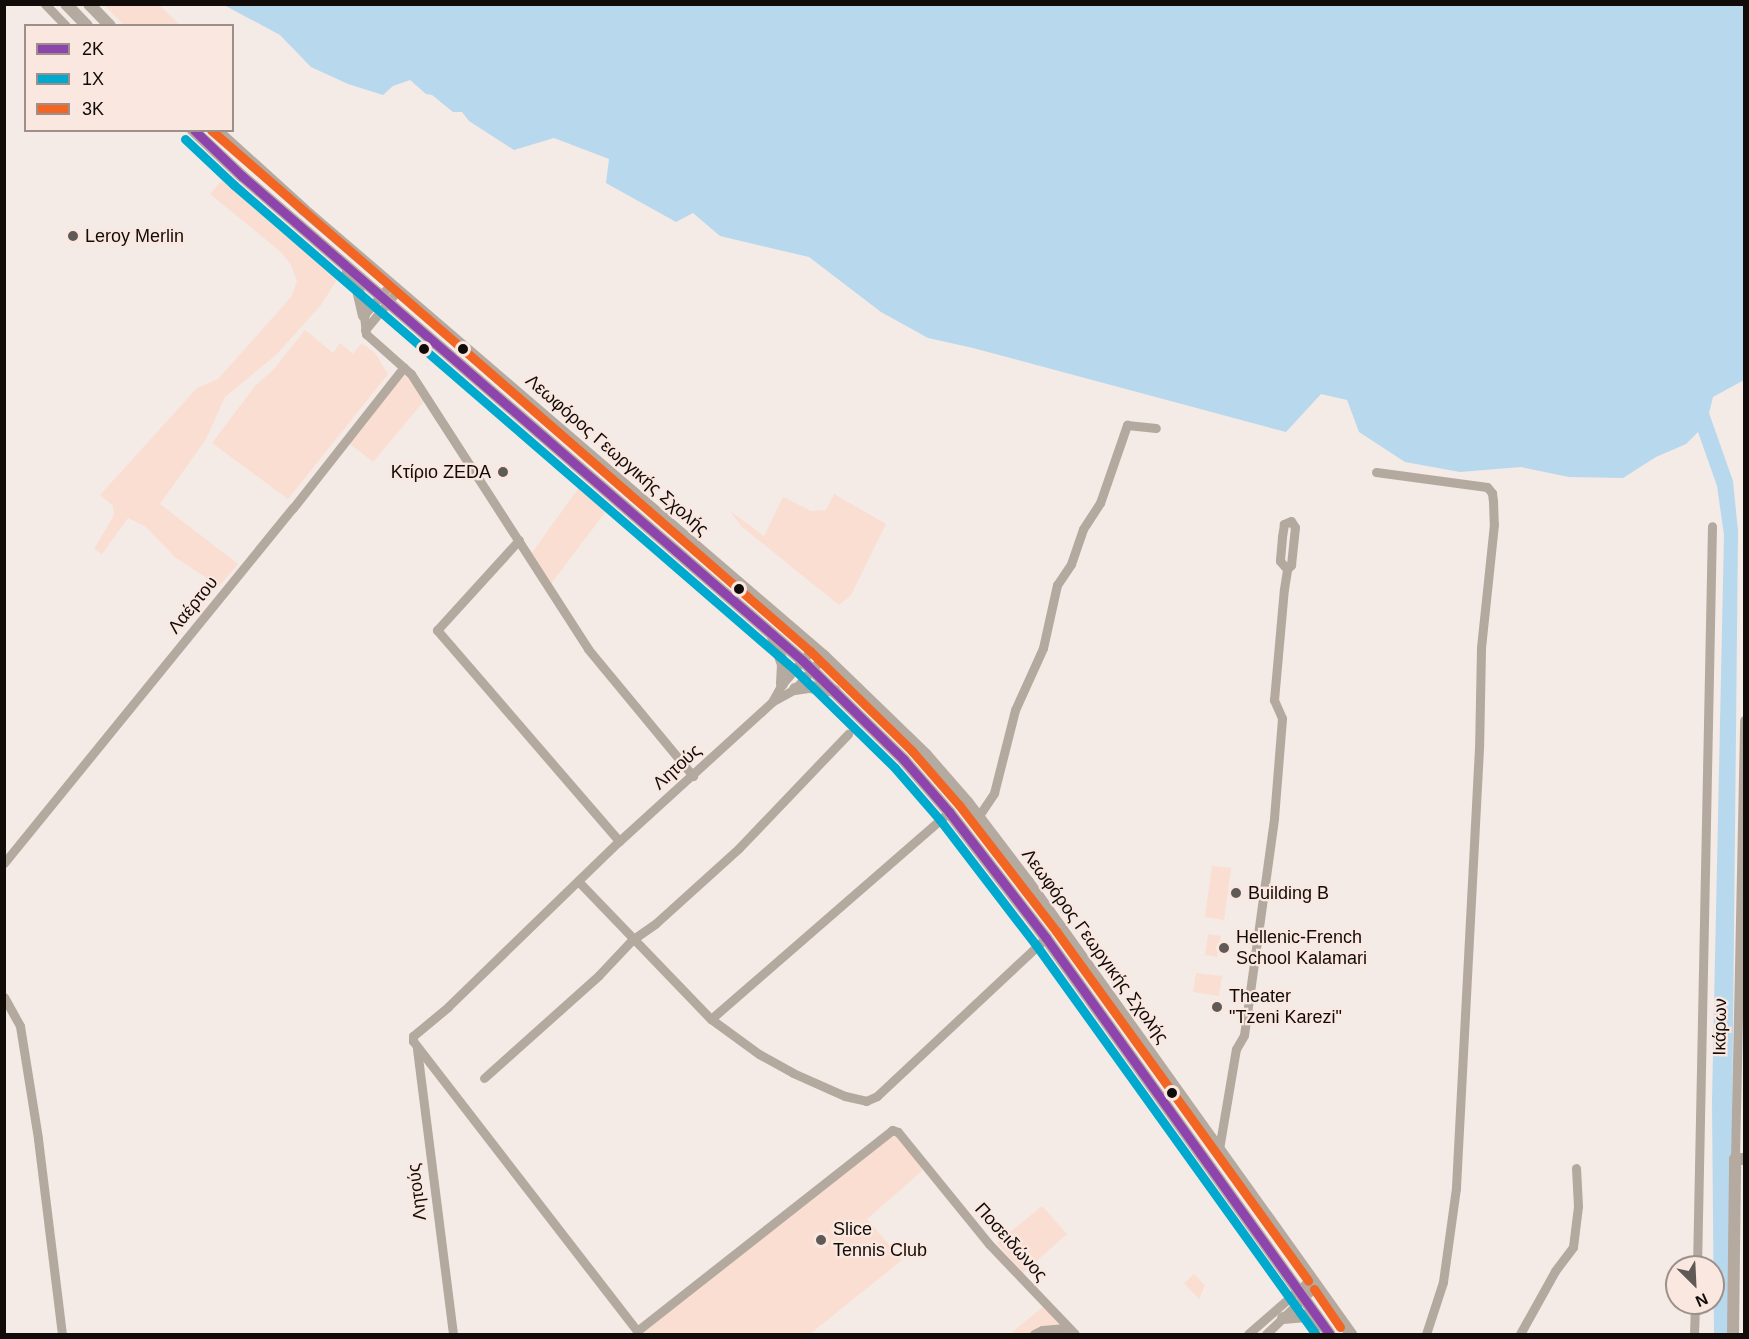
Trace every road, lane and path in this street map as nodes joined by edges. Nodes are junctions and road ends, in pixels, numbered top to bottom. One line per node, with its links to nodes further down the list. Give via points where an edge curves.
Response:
1 (45, 4): 4 (street)
2 (66, 4): 5 (main road)
3 (89, 4): 6 (main road)
4 (64, 24)
5 (85, 24)
6 (108, 24)
7 (195, 132): 9 (main road, Λεωφόρος Γεωργικής Σχολής)
8 (218, 132): 10 (main road, Λεωφόρος Γεωργικής Σχολής)
9 (345, 265): 11 (main road, Λεωφόρος Γεωργικής Σχολής); 12 (main road, via 358,290)
10 (394, 287): 11 (street); 21 (main road, Λεωφόρος Γεωργικής Σχολής)
11 (385, 298): 12 (street); 13 (street); 20 (main road, Λεωφόρος Γεωργικής Σχολής)
12 (364, 315): 13 (street)
13 (365, 330): 14 (street)
14 (404, 367): 18 (street); 35 (street, Λαέρτου)
15 (1156, 428): 33 (street, via 1126,425 1100,502 1057,585 1043,648 1015,710 994,793)
16 (1376, 472): 60 (street, via 1487,487 1493,501 1481,648 1456,1188 1443,1282)
17 (1712, 526): 46 (street)
18 (519, 540): 31 (street, via 588,649); 34 (street, via 437,630)
19 (1287, 569): 43 (street, via 1274,700 1282,717 1274,818 1244,1035 1236,1049)
20 (771, 633): 23 (main road, Λεωφόρος Γεωργικής Σχολής); 25 (main road, via 783,664)
21 (814, 646): 22 (main road, Λεωφόρος Γεωργικής Σχολής); 23 (street, Λητούς)
22 (824, 656): 24 (street, Λητούς); 33 (main road, Λεωφόρος Γεωργικής Σχολής, via 926,755)
23 (802, 660): 24 (main road, Λεωφόρος Γεωργικής Σχολής); 25 (street, Λητούς)
24 (812, 669): 26 (street, Λητούς); 27 (main road, Λεωφόρος Γεωργικής Σχολής)
25 (782, 684): 28 (street, Λητούς)
26 (795, 689): 27 (main road); 28 (street, Λητούς)
27 (836, 691): 32 (main road, Λεωφόρος Γεωργικής Σχολής)
28 (772, 702): 31 (street, Λητούς)
29 (1744, 720): 44 (street, Ικάρων)
30 (848, 734): 38 (street, via 739,848)
31 (693, 776): 34 (street, Λητούς)
32 (949, 812): 37 (main road, Λεωφόρος Γεωργικής Σχολής); 40 (street)
33 (978, 817): 43 (main road, Λεωφόρος Γεωργικής Σχολής)
34 (619, 841): 36 (street, Λητούς)
35 (4, 863)
36 (578, 881): 38 (street); 41 (street, Λητούς, via 413,1036)
37 (1046, 938): 40 (street, via 877,1096 866,1101 794,1073 759,1054); 48 (main road, Λεωφόρος Γεωργικής Σχολής)
38 (632, 940): 40 (street); 42 (street, via 599,975)
39 (4, 997): 53 (street, via 20,1026)
40 (711, 1019)
41 (417, 1046): 51 (street, Ποσειδώνος, via 638,1331 890,1131 898,1132); 54 (street, Λητούς)
42 (484, 1078)
43 (1219, 1149): 47 (main road, Λεωφόρος Γεωργικής Σχολής)
44 (1740, 1159): 63 (main road, Ικάρων)
45 (1576, 1167): 61 (street, via 1578,1206 1572,1247)
46 (1696, 1255)
47 (1314, 1282): 48 (street); 59 (main road, Λεωφόρος Γεωργικής Σχολής)
48 (1301, 1292): 50 (street); 52 (main road, Λεωφόρος Γεωργικής Σχολής); 57 (street)
49 (1695, 1315): 62 (street)
50 (1282, 1318): 52 (main road, via 1304,1316); 58 (street)
51 (1065, 1328): 55 (street, via 1042,1330); 56 (street, Ποσειδώνος)
52 (1328, 1332)
53 (62, 1335)
54 (453, 1335)
55 (1034, 1335)
56 (1075, 1335)
57 (1248, 1335)
58 (1266, 1335)
59 (1352, 1335)
60 (1426, 1335)
61 (1520, 1335)
62 (1695, 1335)
63 (1733, 1335)

